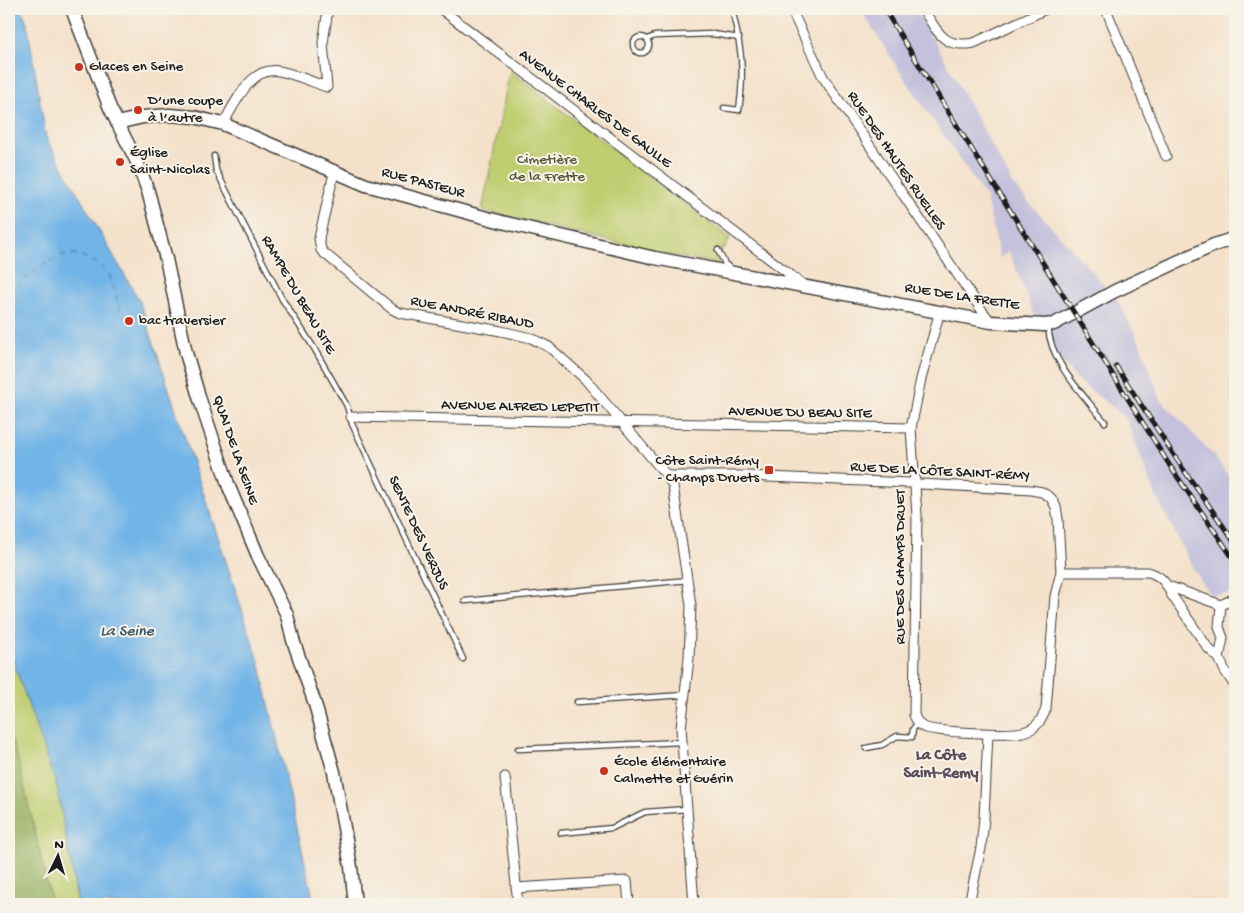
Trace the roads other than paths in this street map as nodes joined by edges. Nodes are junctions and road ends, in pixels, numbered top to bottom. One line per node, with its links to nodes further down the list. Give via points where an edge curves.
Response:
1 (72, 9): 12 (street, QUAI DE LA SEINE)
2 (328, 9): 13 (street, via 323,43 328,87 279,71 269,71 254,77)
3 (441, 9): 20 (street, AVENUE CHARLES DE GAULLE)
4 (732, 9): 9 (lane)
5 (790, 9): 22 (street, RUE DES HAUTES RUELLES, via 823,77)
6 (923, 9): 7 (street, via 938,33 954,44 963,45)
7 (1046, 9)
8 (1106, 9): 15 (street)
9 (739, 38): 10 (lane, via 714,34); 11 (lane, via 742,51 739,110)
10 (647, 39)
11 (724, 108)
12 (117, 123): 13 (street, RUE PASTEUR, via 170,115); 51 (street, QUAI DE LA SEINE, via 148,191 186,353 217,453 258,556 287,614 315,704 334,772)
13 (223, 124): 16 (street, RUE PASTEUR)
14 (214, 156): 24 (lane, RAMPE DU BEAU SITE, via 216,170 278,291 314,348)
15 (1166, 156)
16 (334, 173): 19 (street, RUE PASTEUR, via 366,185 502,222); 26 (street, RUE ANDRÉ RIBAUD, via 319,238 324,254 400,313 517,334 549,346 585,379)
17 (1235, 238): 23 (street, RUE DE LA FRETTE, via 1123,287 1064,320)
18 (718, 250): 19 (lane)
19 (730, 272): 20 (street, RUE DE LA FRETTE)
20 (805, 286): 21 (street, RUE DE LA FRETTE)
21 (940, 312): 22 (street, RUE DE LA FRETTE); 28 (street, RUE DES CHAMPS DRUET)
22 (991, 322): 23 (street, RUE DE LA FRETTE)
23 (1048, 325): 25 (lane, via 1056,358)
24 (351, 417): 26 (street, AVENUE ALFRED LEPETIT); 38 (lane, SENTE DES VERJUS)
25 (1104, 422)
26 (624, 424): 27 (street, AVENUE ALFRED LEPETIT); 29 (street, RUE ANDRÉ RIBAUD)
27 (688, 424): 28 (street, AVENUE DU BEAU SITE)
28 (911, 428): 30 (street, RUE DES CHAMPS DRUET)
29 (667, 476): 30 (street, RUE DE LA CÔTE SAINT-RÉMY, via 755,476); 32 (street, RUE ANDRÉ RIBAUD, via 676,500)
30 (915, 484): 31 (street, RUE DE LA CÔTE SAINT-RÉMY, via 1042,492 1056,507); 42 (street, RUE DES CHAMPS DRUET, via 914,715)
31 (1061, 572): 33 (street, via 1148,572 1158,574); 43 (street, RUE DE LA CÔTE SAINT-RÉMY, via 1055,596 1046,709 1036,725 1026,732)
32 (688, 580): 35 (lane); 40 (street, RUE ANDRÉ RIBAUD, via 691,606)
33 (1168, 586): 36 (street); 37 (street, via 1170,594 1208,648)
34 (1235, 598): 36 (street)
35 (465, 602)
36 (1221, 605): 37 (street, via 1219,627 1223,638)
37 (1219, 658): 39 (street)
38 (463, 659)
39 (1235, 686)
40 (685, 695): 41 (lane); 44 (street, RUE ANDRÉ RIBAUD)
41 (578, 702)
42 (918, 723): 43 (street, via 927,728); 45 (lane, via 912,737 897,736 882,745)
43 (988, 734): 55 (street, via 981,848)
44 (682, 742): 46 (lane); 48 (street, RUE ANDRÉ RIBAUD)
45 (866, 748)
46 (518, 749)
47 (505, 777): 50 (street)
48 (687, 809): 49 (lane, via 644,812 612,828); 54 (street, RUE ANDRÉ RIBAUD)
49 (561, 833)
50 (516, 888): 52 (street); 53 (street, via 627,881)
51 (355, 904)
52 (518, 904)
53 (629, 904)
54 (694, 904)
55 (969, 904)

